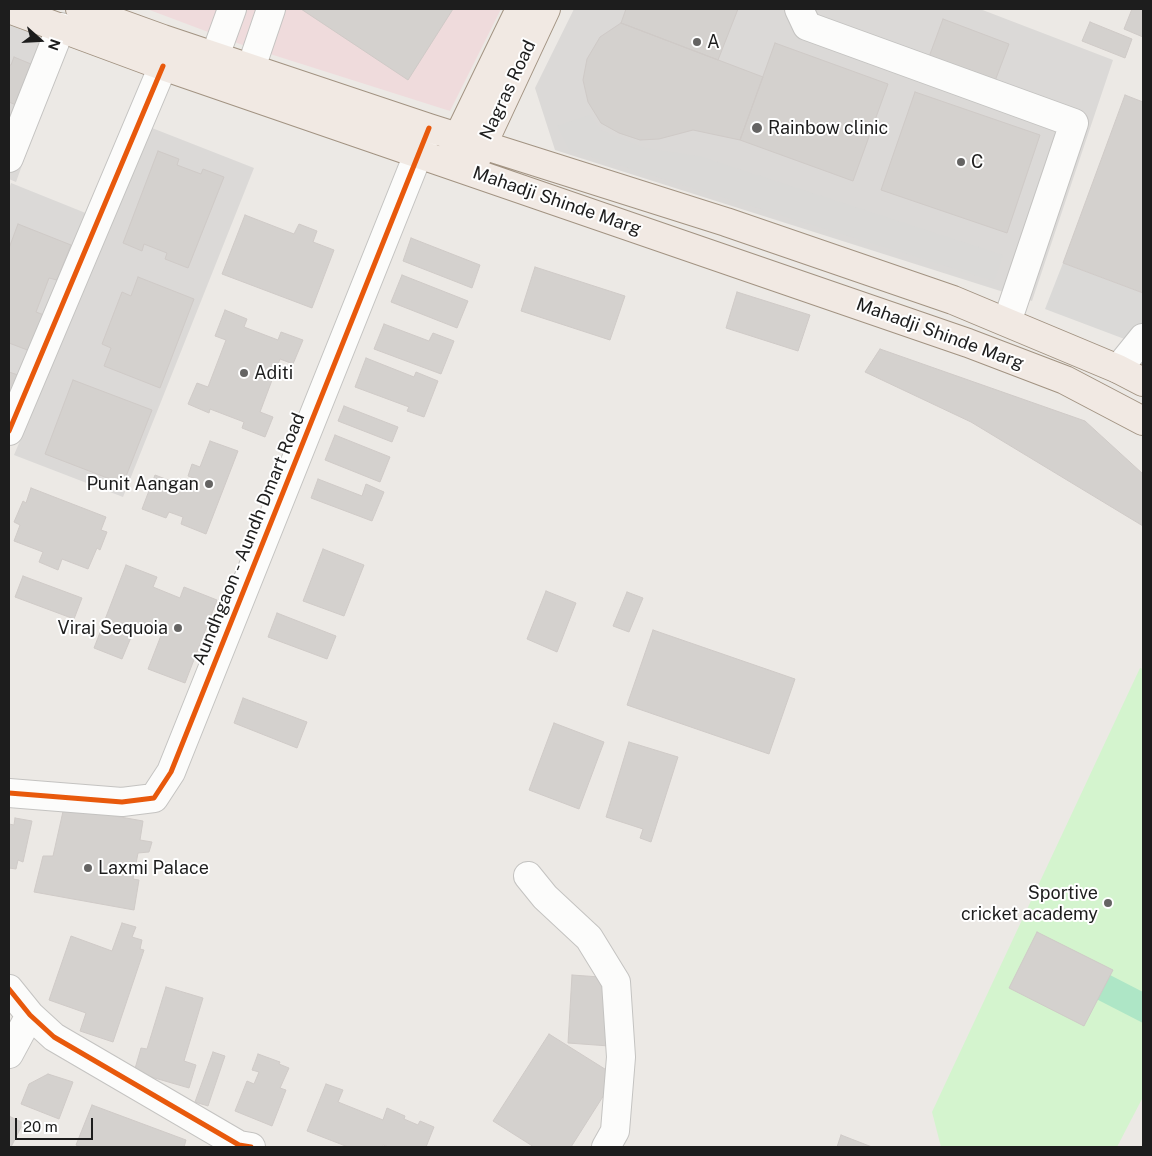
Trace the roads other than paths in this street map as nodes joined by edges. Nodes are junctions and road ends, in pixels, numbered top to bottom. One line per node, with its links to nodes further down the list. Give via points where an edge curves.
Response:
1 (10, 9): 7 (main road, Mahadji Shinde Marg)
2 (232, 9): 8 (street)
3 (271, 9): 10 (street)
4 (520, 9): 12 (main road, Nagras Road)
5 (546, 9): 12 (main road, Nagras Road)
6 (800, 9): 16 (street, via 806,26 1074,123)
7 (70, 18): 8 (main road, Mahadji Shinde Marg); 9 (main road, Mahadji Shinde Marg); 14 (street)
8 (215, 56): 10 (main road, Mahadji Shinde Marg)
9 (163, 66): 13 (main road, Mahadji Shinde Marg); 23 (street)
10 (251, 68): 11 (main road, Mahadji Shinde Marg)
11 (429, 128): 12 (main road, Mahadji Shinde Marg); 13 (street, Aundhgaon - Aundh Dmart Road)
12 (470, 141): 15 (main road); 16 (main road, Mahadji Shinde Marg, via 726,222 953,300)
13 (419, 153): 15 (main road, Mahadji Shinde Marg); 24 (street, Aundhgaon - Aundh Dmart Road, via 171,772 154,798 122,802)
14 (9, 158)
15 (459, 167): 20 (main road, Mahadji Shinde Marg)
16 (1007, 322): 18 (main road, Mahadji Shinde Marg)
17 (1143, 338): 19 (street)
18 (1079, 352): 19 (main road, Mahadji Shinde Marg); 20 (main road)
19 (1118, 369): 21 (main road, Mahadji Shinde Marg)
20 (1065, 380): 22 (main road, Mahadji Shinde Marg)
21 (1143, 382)
22 (1143, 422)
23 (9, 431)
24 (9, 793)
25 (528, 876): 30 (street, via 545,897 589,938 616,982 620,1057 615,1131)
26 (9, 989): 27 (street)
27 (30, 1015): 28 (street); 29 (street, via 54,1037)
28 (9, 1054)
29 (243, 1146)
30 (606, 1147)

